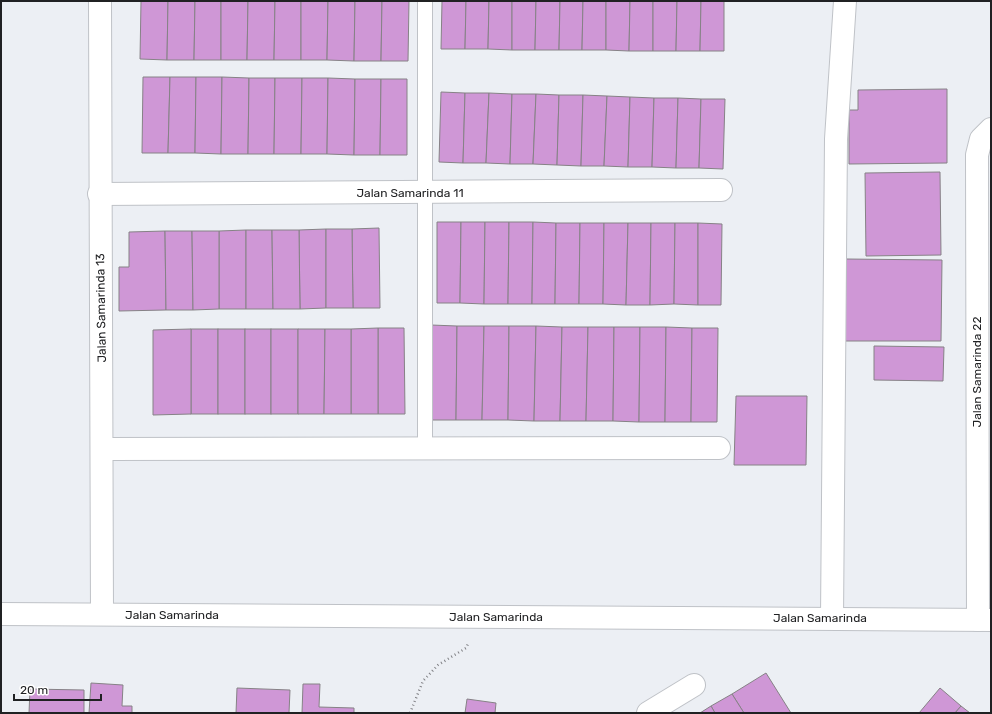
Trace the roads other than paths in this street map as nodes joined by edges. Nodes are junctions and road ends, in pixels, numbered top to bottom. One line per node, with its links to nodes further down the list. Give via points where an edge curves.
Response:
1 (100, 1): 7 (street, Jalan Samarinda 13)
2 (425, 1): 6 (lane)
3 (845, 1): 12 (street, via 836,139)
4 (991, 129): 11 (street, Jalan Samarinda 22, via 981,139 977,155)
5 (721, 190): 6 (street, Jalan Samarinda 11)
6 (425, 193): 7 (street, Jalan Samarinda 11); 8 (lane)
7 (99, 194): 10 (street, Jalan Samarinda 13)
8 (425, 448): 9 (street); 10 (street)
9 (719, 448)
10 (103, 449): 14 (street, Jalan Samarinda 13)
11 (984, 484): 15 (street, Jalan Samarinda 22)
12 (832, 599): 14 (street, Jalan Samarinda, via 473,616); 15 (street, Jalan Samarinda)
13 (1, 614): 14 (street, Jalan Samarinda)
14 (102, 614)
15 (985, 620)
16 (694, 685): 17 (street)
17 (648, 713)

